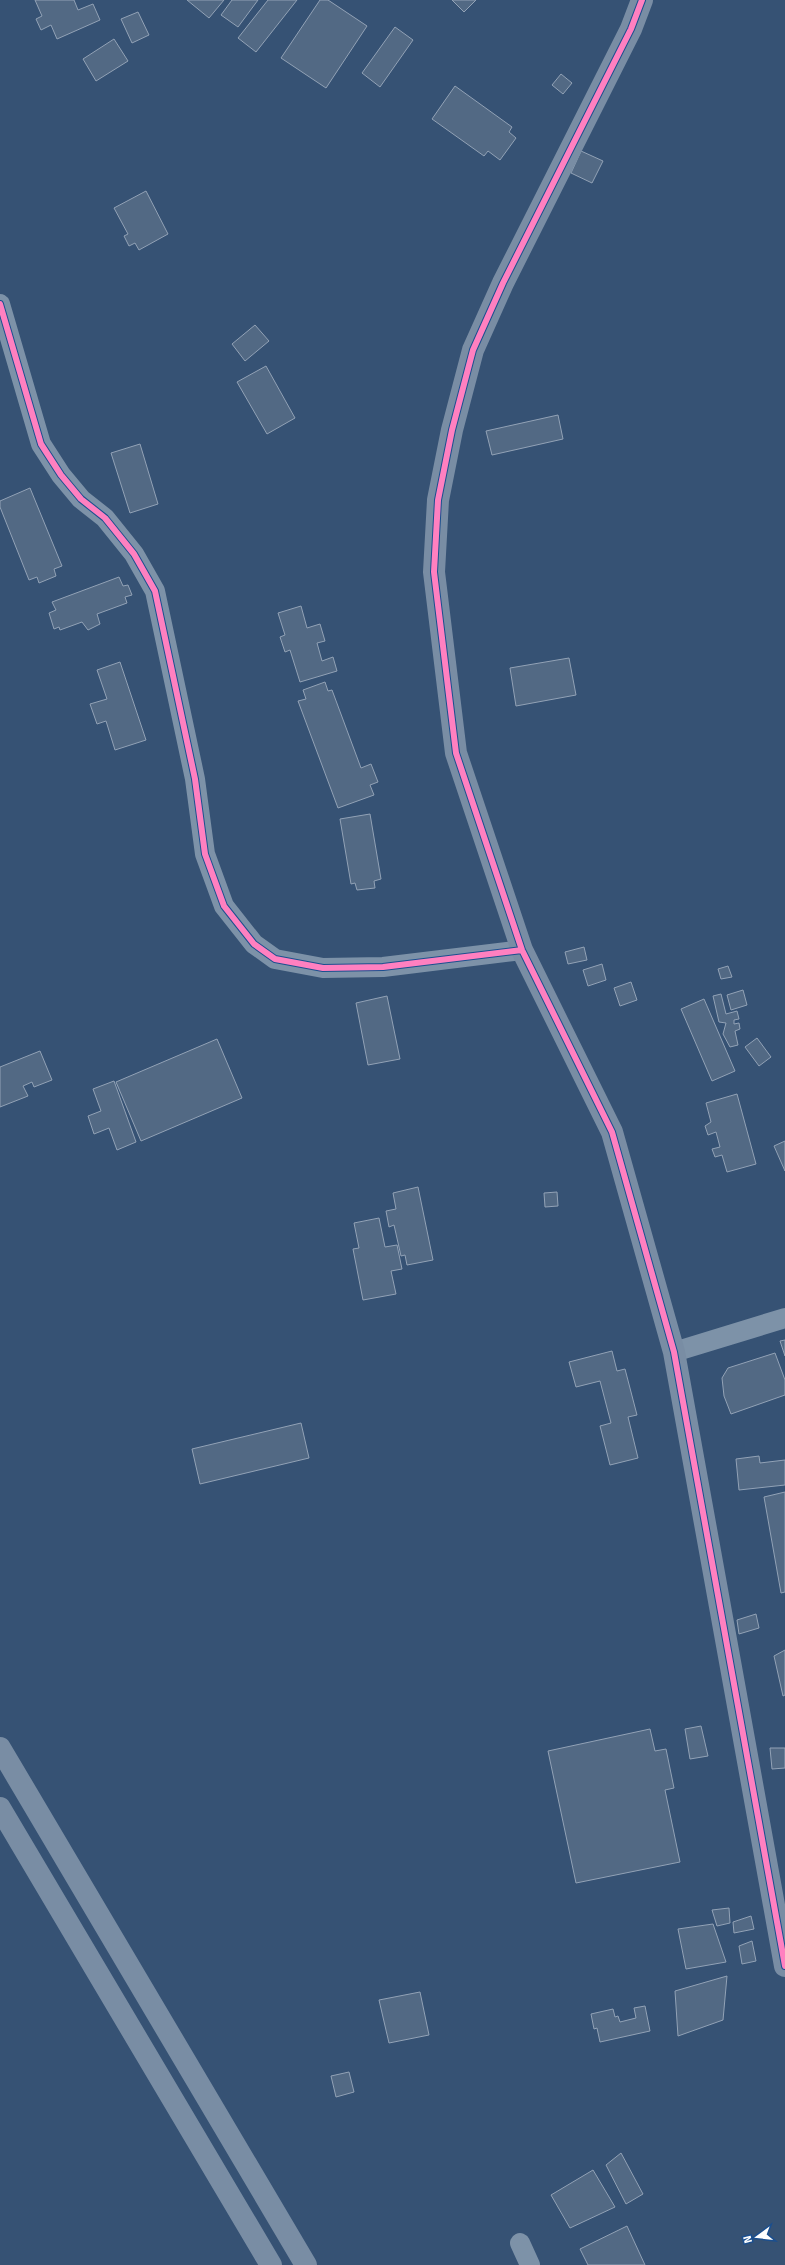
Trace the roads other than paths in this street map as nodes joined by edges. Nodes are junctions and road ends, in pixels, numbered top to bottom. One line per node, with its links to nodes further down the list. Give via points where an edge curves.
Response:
1 (642, 0): 3 (street, via 631,29 502,283 472,350 438,500 434,572 456,753)
2 (0, 304): 3 (street, via 41,444 81,499 106,518 134,554 155,591 195,779 204,854 224,906 254,944 274,959 323,968 383,967)
3 (522, 950): 5 (street, via 612,1132)
4 (785, 1318): 5 (street)
5 (674, 1352): 8 (street)
6 (0, 1748): 11 (street)
7 (0, 1808): 10 (street)
8 (785, 1966)
9 (520, 2243): 12 (street)
10 (271, 2265)
11 (306, 2265)
12 (530, 2265)

